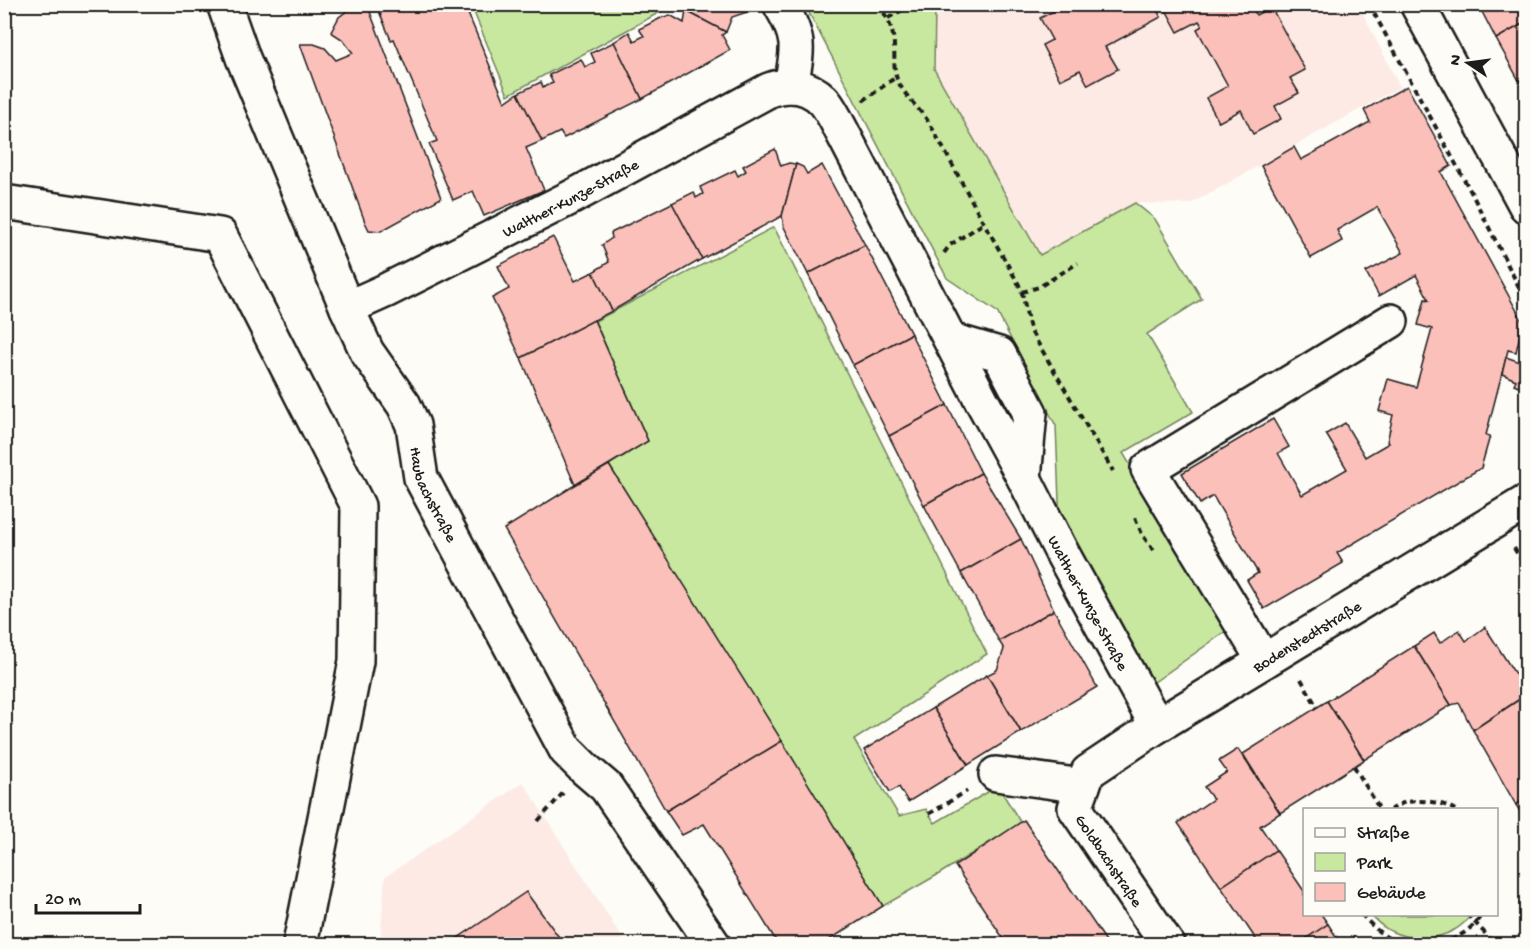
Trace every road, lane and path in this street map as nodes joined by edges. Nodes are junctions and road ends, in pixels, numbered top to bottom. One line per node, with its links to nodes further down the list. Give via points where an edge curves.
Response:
1 (224, 4): 16 (street, Haubachstraße)
2 (780, 4): 8 (street, via 797,45)
3 (878, 4): 7 (path)
4 (913, 4): 7 (path)
5 (1369, 4): 15 (path)
6 (1417, 4): 10 (street)
7 (888, 18): 11 (path, via 894,39 896,77 930,124)
8 (791, 86): 13 (street, Walther-Kunze-Straße, via 812,93 830,109); 16 (street, Walther-Kunze-Straße, via 769,90 572,197)
9 (4, 202): 36 (street, via 220,235 358,506 356,662)
10 (1527, 206)
11 (984, 223): 13 (path, via 950,245 942,255 934,283); 14 (path)
12 (1078, 263): 14 (path, via 1039,287)
13 (925, 291): 23 (street, Walther-Kunze-Straße)
14 (1022, 292): 18 (path, via 1032,333)
15 (1527, 301)
16 (347, 308): 37 (street, Haubachstraße, via 367,352 404,405 412,424 422,478 566,750 606,787)
17 (1391, 321): 22 (street, via 1148,469)
18 (1116, 477)
19 (1527, 502): 22 (street, Bodenstedtstraße)
20 (1134, 516): 21 (path)
21 (1159, 556)
22 (1264, 661): 23 (street, Bodenstedtstraße)
23 (1157, 726): 26 (street, Bodenstedtstraße)
24 (1354, 766): 27 (path)
25 (996, 774): 26 (street); 30 (path)
26 (1086, 779): 38 (street, Goldbachstraße, via 1075,808)
27 (1379, 808)
28 (1394, 808): 29 (path, via 1427,801)
29 (1452, 808)
30 (929, 814)
31 (1362, 916): 35 (path)
32 (1468, 916): 34 (path)
33 (1481, 916): 34 (path)
34 (1475, 925): 40 (path); 41 (path)
35 (1396, 944): 39 (path)
36 (300, 945)
37 (712, 945)
38 (1167, 945)
39 (1404, 945)
40 (1442, 945)
41 (1495, 945)

